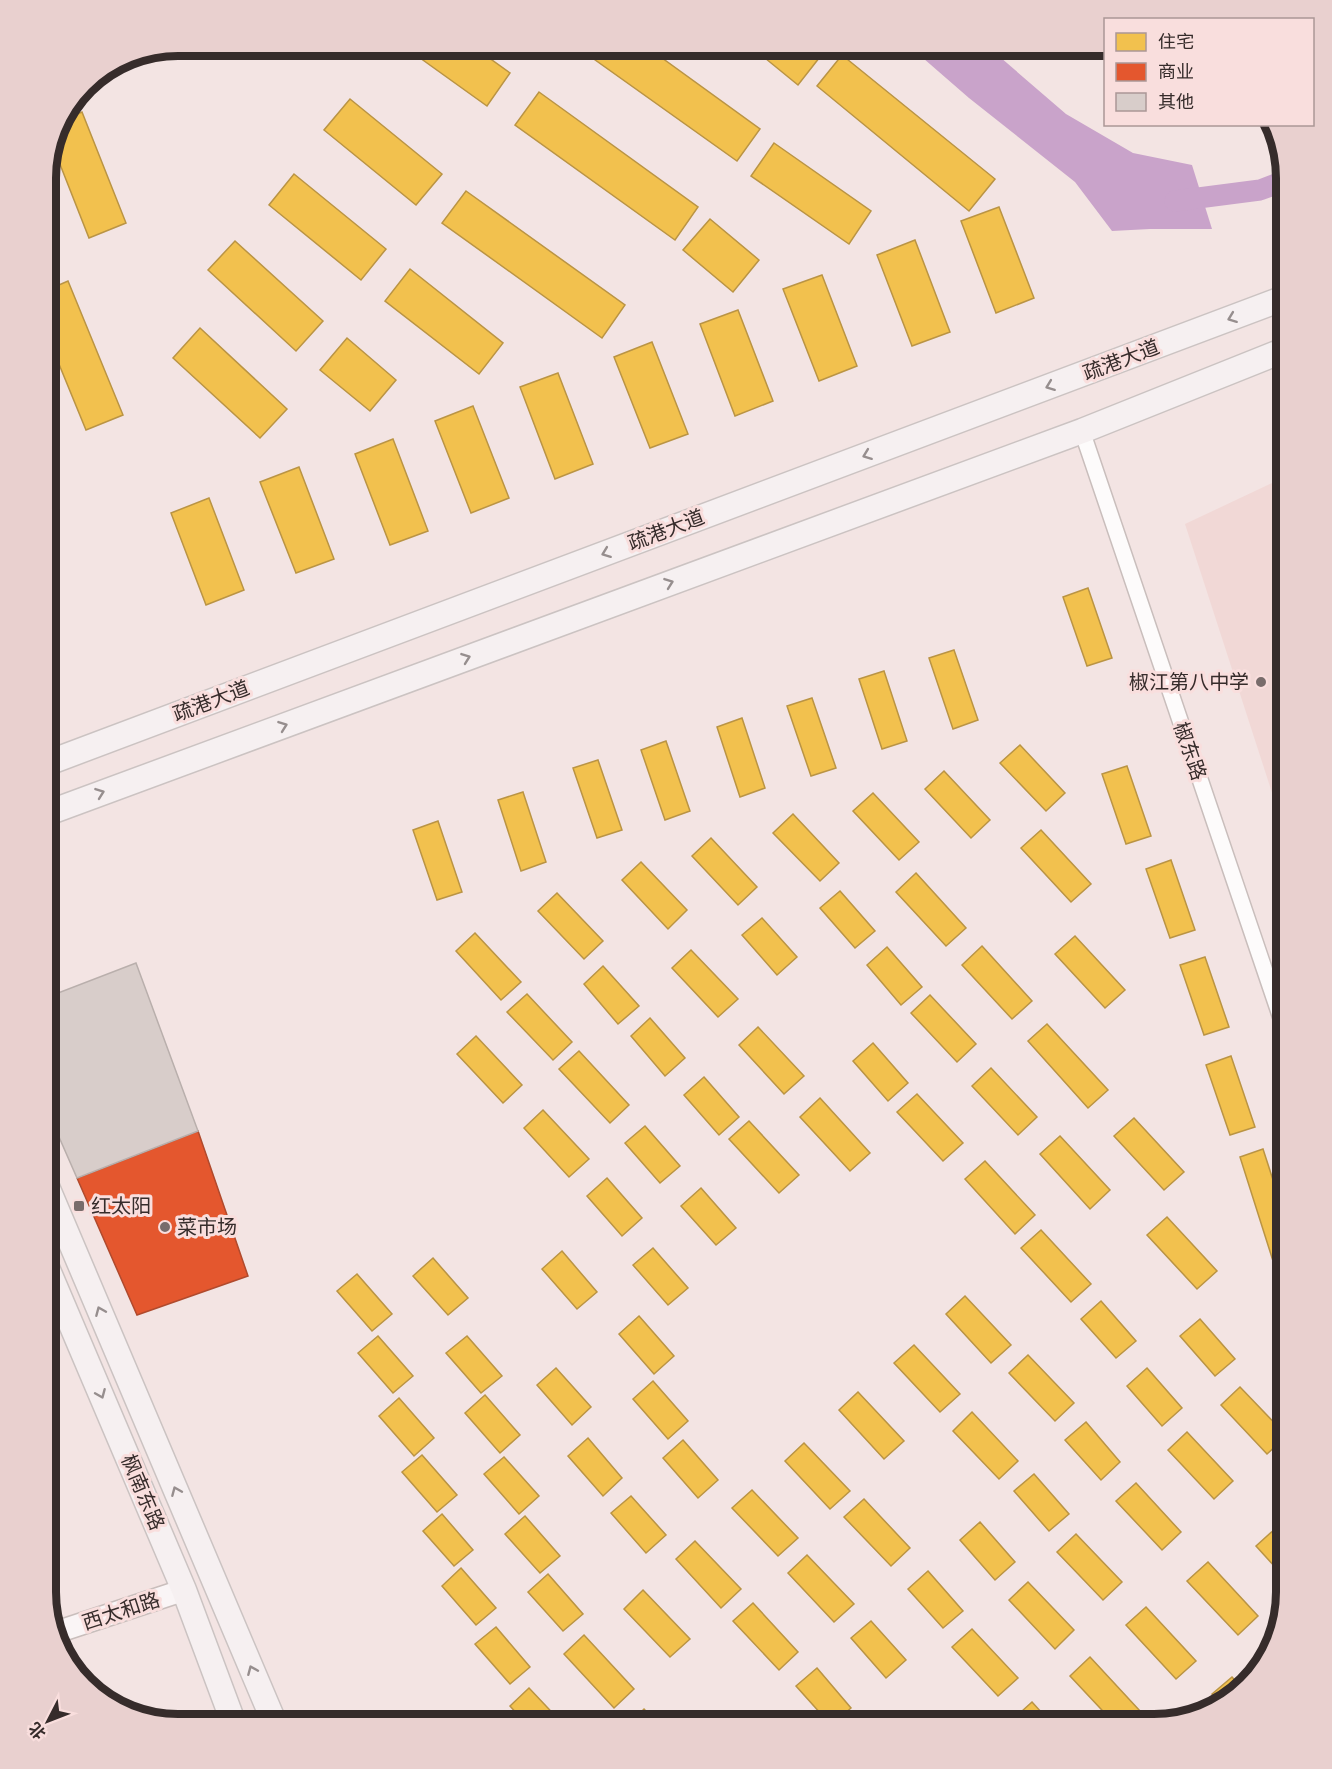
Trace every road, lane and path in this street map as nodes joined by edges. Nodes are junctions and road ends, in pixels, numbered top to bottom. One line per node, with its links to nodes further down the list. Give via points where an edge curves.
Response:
1 (1276, 301): 4 (main road, 疏港大道, one-way to 4)
2 (1276, 353): 3 (main road)
3 (1082, 431): 5 (main road, one-way to 3); 6 (street, 椒东路)
4 (56, 760)
5 (56, 810)
6 (1276, 1004)
7 (56, 1208): 12 (main road, one-way to 7)
8 (56, 1289): 9 (main road, 枫南东路, one-way to 9)
9 (184, 1590): 10 (street, 西太和路); 11 (main road, 枫南东路)
10 (62, 1630)
11 (230, 1714)
12 (271, 1714)

